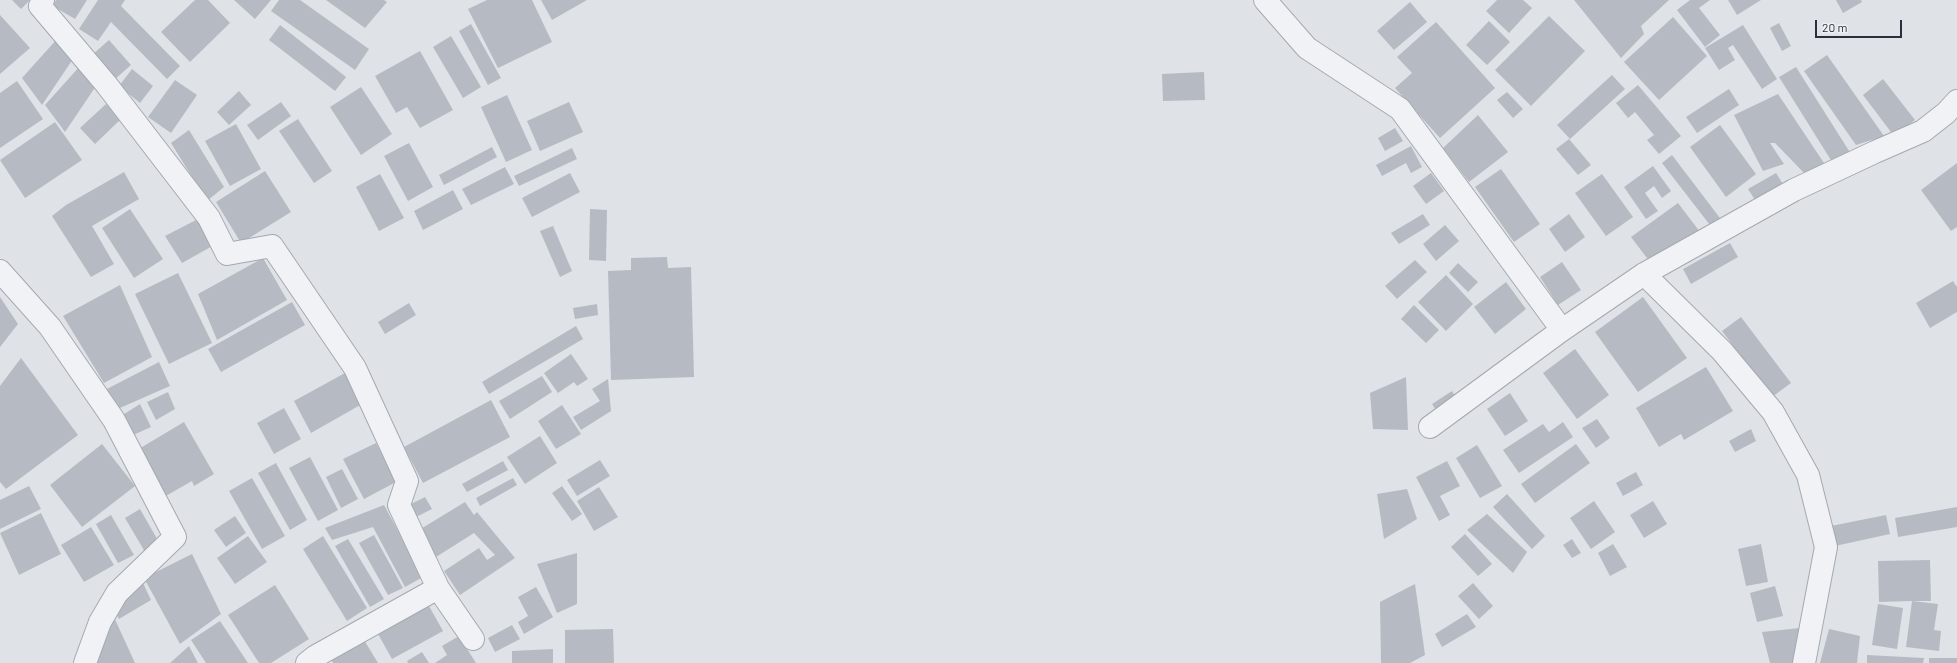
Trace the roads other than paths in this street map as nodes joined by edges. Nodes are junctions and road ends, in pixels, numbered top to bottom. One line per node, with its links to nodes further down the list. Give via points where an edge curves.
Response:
1 (44, 0): 8 (street, via 40,6 106,84 209,218 227,254 272,246 355,368 407,481 399,505)
2 (1265, 0): 6 (street, via 1307,48 1400,109)
3 (1957, 101): 5 (street, via 1946,114 1923,131 1794,190)
4 (0, 270): 10 (street, via 50,328 114,420 175,537 117,593 100,622)
5 (1644, 274): 6 (street); 12 (street, via 1722,351 1769,407 1808,476 1826,547)
6 (1562, 330): 7 (street)
7 (1430, 427)
8 (438, 588): 9 (street); 11 (street)
9 (473, 639)
10 (85, 663)
11 (307, 663)
12 (1804, 663)

